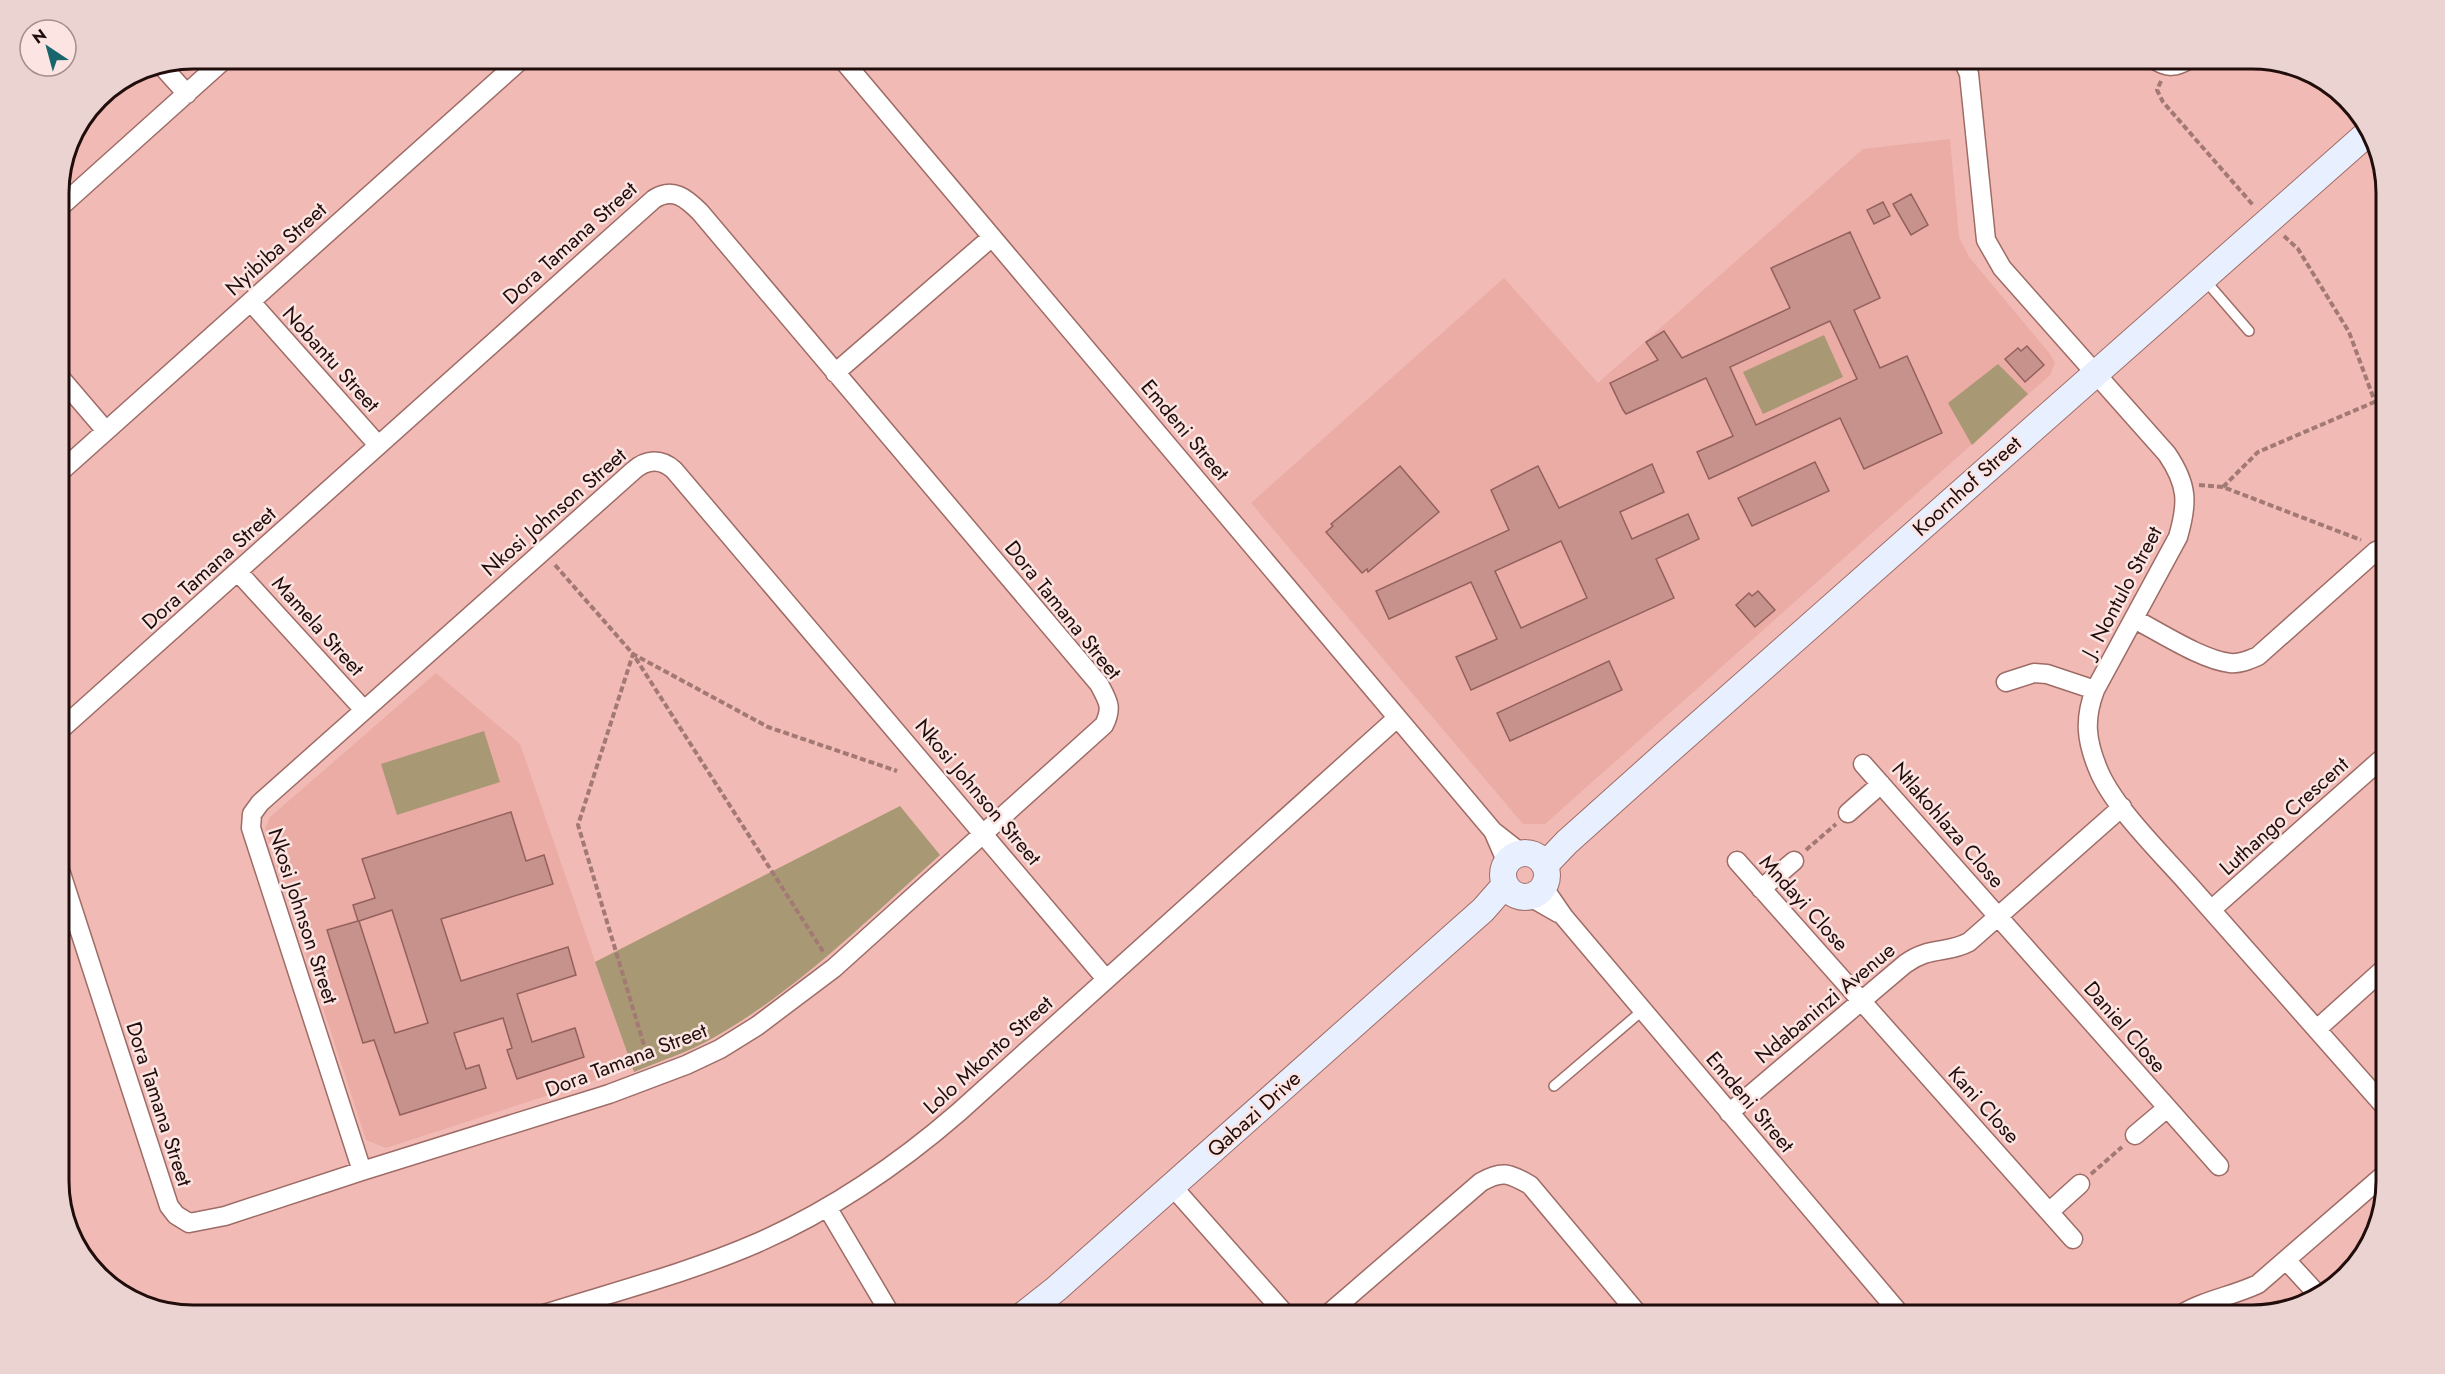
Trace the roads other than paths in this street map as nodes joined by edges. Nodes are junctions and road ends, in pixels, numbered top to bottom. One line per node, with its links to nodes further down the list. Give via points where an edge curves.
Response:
1 (214, 69): 6 (street)
2 (511, 69): 11 (street, Nyibiba Street)
3 (850, 69): 9 (street, Emdeni Street)
4 (1967, 69): 14 (street, J. Nontulo Street, via 1986,240 2002,268)
5 (167, 71): 6 (street)
6 (187, 94): 8 (street)
7 (2363, 137): 10 (street, Koornhof Street)
8 (69, 199)
9 (992, 237): 13 (street); 25 (street, Emdeni Street)
10 (2203, 278): 12 (lane); 14 (street, Koornhof Street)
11 (251, 302): 16 (street, Nyibiba Street); 17 (street, Nobantu Street)
12 (2249, 331)
13 (835, 373): 17 (street, Dora Tamana Street, via 700,212 684,197 667,194 654,199); 32 (street, Dora Tamana Street, via 1099,684 1107,700 1110,710 1104,725)
14 (2095, 373): 21 (street, J. Nontulo Street, via 2167,454 2184,484 2185,512 2178,537); 35 (street, Koornhof Street)
15 (69, 388): 16 (street)
16 (106, 431): 18 (street, Nyibiba Street)
17 (378, 445): 20 (street, Dora Tamana Street)
18 (69, 464)
19 (2376, 553): 21 (street, via 2258,656 2244,661 2212,659)
20 (238, 572): 24 (street, Mamela Street); 26 (street, Dora Tamana Street)
21 (2134, 619): 23 (street, J. Nontulo Street)
22 (2006, 682): 23 (street, via 2034,673 2048,674)
23 (2095, 690): 30 (street, J. Nontulo Street, via 2086,727 2097,768)
24 (364, 710): 32 (street, Nkosi Johnson Street, via 638,466 652,461 668,464); 51 (street, Nkosi Johnson Street, via 260,803 250,821)
25 (1397, 718): 35 (street, Emdeni Street, via 1493,831); 41 (street, Lolo Mkonto Street)
26 (69, 722)
27 (1863, 764): 29 (street, Ntlakohlaza Close)
28 (2376, 764): 38 (street, Luthango Crescent)
29 (1881, 784): 31 (street); 39 (street, Ntlakohlaza Close)
30 (2122, 807): 38 (street, J. Nontulo Street); 39 (street, Ndabaninzi Avenue)
31 (1848, 813)
32 (984, 833): 41 (street, Nkosi Johnson Street); 51 (street, Dora Tamana Street, via 834,968 739,1038 703,1058 578,1104)
33 (1737, 861): 36 (street, Mndayi Close)
34 (1794, 861): 36 (street)
35 (1525, 875): 43 (street, Emdeni Street); 54 (street, Qabazi Drive)
36 (1761, 889): 42 (street, Mndayi Close)
37 (69, 909): 51 (street, Dora Tamana Street, via 169,1206 176,1215 197,1223)
38 (2211, 910): 44 (street, J. Nontulo Street)
39 (1998, 917): 42 (street, Ndabaninzi Avenue, via 1964,945 1919,954); 47 (street, Daniel Close)
40 (2376, 976): 44 (street)
41 (1106, 978): 55 (street, Lolo Mkonto Street, via 935,1133)
42 (1861, 1001): 48 (street, Ndabaninzi Avenue); 56 (street, Kani Close)
43 (1643, 1010): 45 (lane); 48 (street, Emdeni Street)
44 (2316, 1029): 46 (street, J. Nontulo Street)
45 (1554, 1086)
46 (2376, 1097)
47 (2167, 1108): 49 (street); 50 (street, Daniel Close)
48 (1729, 1113): 66 (street, Emdeni Street)
49 (2135, 1135)
50 (2219, 1166)
51 (362, 1171)
52 (2376, 1182): 58 (street)
53 (2080, 1184): 56 (street)
54 (1172, 1186): 62 (street, Qabazi Drive); 63 (street)
55 (827, 1207): 60 (street, Lolo Mkonto Street, via 722,1257); 61 (street)
56 (2049, 1212): 57 (street, Kani Close)
57 (2073, 1239)
58 (2287, 1261): 59 (street); 67 (street, via 2258,1284)
59 (2313, 1289)
60 (575, 1305)
61 (885, 1305)
62 (1036, 1305)
63 (1276, 1305)
64 (1340, 1305): 65 (street, via 1480,1182 1505,1173 1530,1185)
65 (1630, 1305)
66 (1892, 1305)
67 (2199, 1305)

